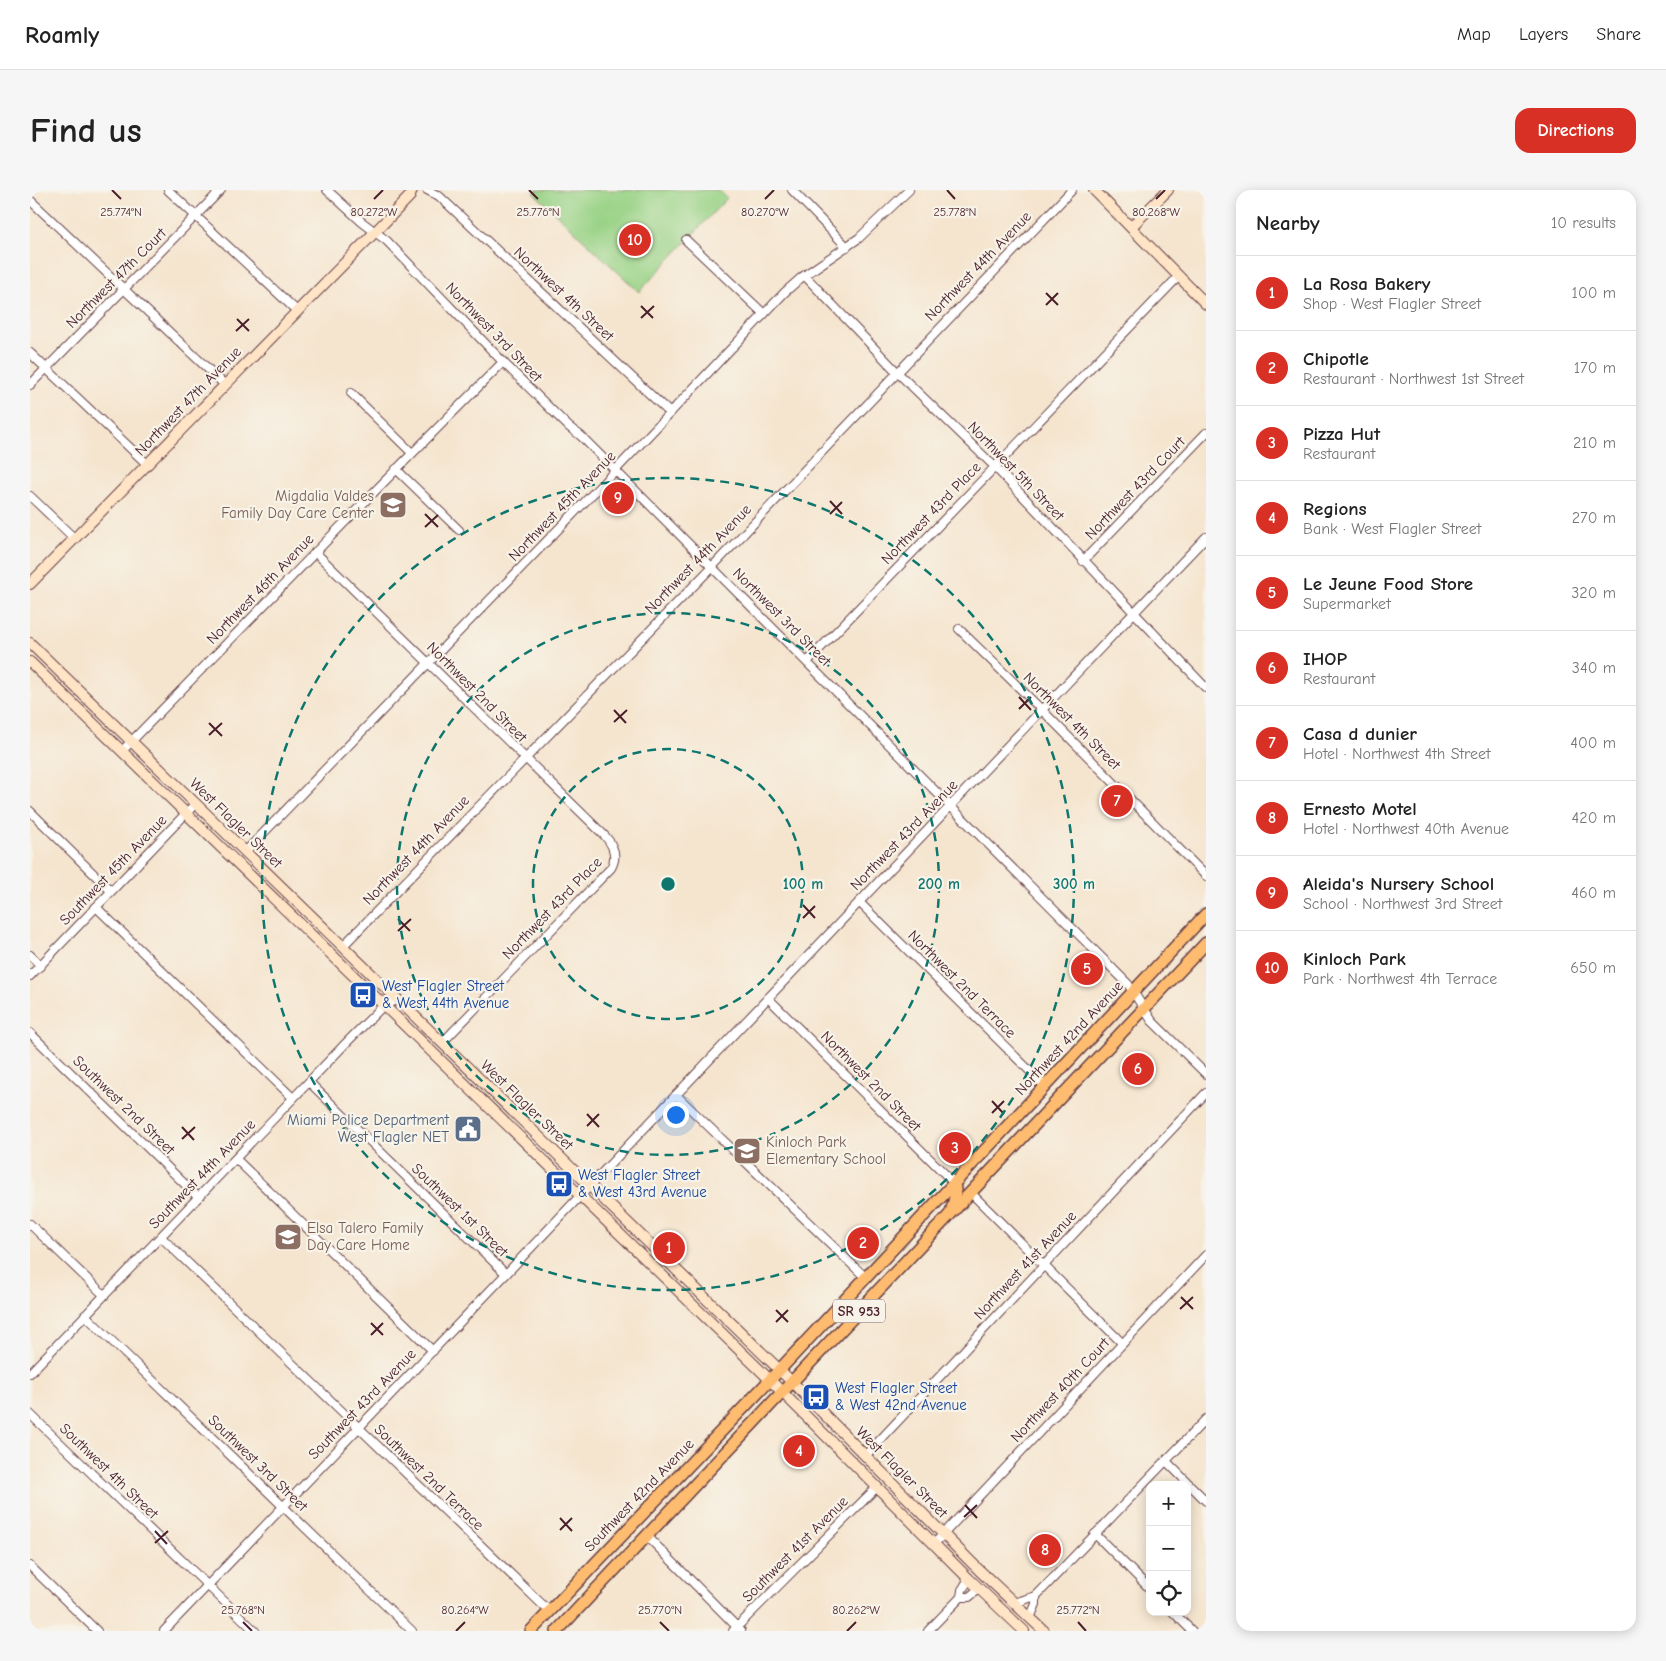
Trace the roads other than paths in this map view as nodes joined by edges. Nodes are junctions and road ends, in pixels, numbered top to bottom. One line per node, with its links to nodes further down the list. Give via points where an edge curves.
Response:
1 (168, 190): 14 (street)
2 (221, 190): 14 (street, Northwest 47th Court)
3 (328, 190): 16 (street, Northwest 3rd Street)
4 (420, 190): 11 (main road, Northwest 47th Avenue)
5 (427, 190): 12 (street, Northwest 4th Street)
6 (792, 190): 18 (street)
7 (908, 190): 18 (street, Northwest 45th Avenue)
8 (1072, 190): 28 (street, Northwest 44th Avenue)
9 (1094, 190): 15 (main road)
10 (1168, 190): 15 (main road)
11 (411, 193): 16 (main road, Northwest 47th Avenue)
12 (438, 193): 32 (street, Northwest 4th Street)
13 (30, 200): 21 (street)
14 (196, 216): 21 (street, Northwest 47th Court); 23 (street)
15 (1131, 227): 20 (main road)
16 (375, 232): 23 (main road, Northwest 47th Avenue); 26 (street, Northwest 3rd Street)
17 (686, 240): 24 (street)
18 (847, 247): 19 (street, Northwest 45th Avenue)
19 (804, 276): 24 (street, Northwest 45th Avenue); 28 (street, Northwest 5th Street)
20 (1179, 276): 22 (main road); 36 (street, Northwest 43rd Place)
21 (123, 289): 27 (street, Northwest 47th Court); 30 (street)
22 (1206, 304)
23 (297, 311): 30 (main road, Northwest 47th Avenue)
24 (764, 314): 32 (street, Northwest 45th Avenue)
25 (30, 353): 27 (street)
26 (504, 362): 34 (street, Northwest 46th Avenue); 38 (street, Northwest 3rd Street)
27 (46, 368): 29 (street, Northwest 47th Court); 35 (street)
28 (897, 372): 36 (street, Northwest 5th Street); 45 (street, Northwest 44th Avenue)
29 (30, 385)
30 (225, 385): 35 (main road, Northwest 47th Avenue)
31 (351, 393): 34 (street)
32 (670, 412): 38 (street, Northwest 45th Avenue)
33 (1206, 433): 44 (street, Northwest 43rd Court)
34 (412, 453): 37 (street, Northwest 46th Avenue)
35 (147, 464): 42 (main road, Northwest 47th Avenue)
36 (995, 467): 44 (street, Northwest 5th Street); 51 (street, Northwest 43rd Place)
37 (396, 469): 40 (street); 43 (street, Northwest 46th Avenue)
38 (616, 471): 45 (street, Northwest 3rd Street); 52 (street, Northwest 45th Avenue)
39 (30, 496): 42 (street)
40 (459, 530)
41 (1206, 537): 47 (street, Northwest 43rd Avenue)
42 (75, 539): 46 (main road, Northwest 47th Avenue)
43 (315, 552): 52 (street, Northwest 2nd Street); 55 (street, Northwest 46th Avenue)
44 (1083, 561): 47 (street, Northwest 5th Street)
45 (712, 567): 51 (street, Northwest 3rd Street); 57 (street, Northwest 44th Avenue)
46 (30, 584)
47 (1134, 613): 53 (street, Northwest 5th Street); 54 (street, Northwest 43rd Avenue)
48 (959, 629): 54 (street, Northwest 4th Street)
49 (30, 644): 55 (main road, West Flagler Street)
50 (30, 662): 56 (main road, West Flagler Street)
51 (807, 662): 59 (street, Northwest 3rd Street)
52 (428, 664): 57 (street, Northwest 2nd Street); 62 (street, Northwest 45th Avenue)
53 (1206, 688)
54 (1042, 710): 59 (street, Northwest 43rd Avenue); 64 (street, Northwest 4th Street)
55 (131, 742): 56 (street, Northwest 46th Avenue); 58 (main road, West Flagler Street)
56 (122, 751): 61 (main road, West Flagler Street)
57 (526, 760): 63 (street, Northwest 2nd Street, via 605,836); 71 (street, Northwest 44th Avenue)
58 (195, 804): 61 (street, Southwest 45th Avenue); 62 (main road, West Flagler Street)
59 (950, 806): 66 (street, Northwest 43rd Avenue); 75 (street, Northwest 3rd Street)
60 (30, 811): 65 (street)
61 (186, 813): 65 (street, Southwest 45th Avenue); 69 (main road, West Flagler Street)
62 (245, 852): 71 (main road, West Flagler Street)
63 (615, 854): 81 (street, Northwest 43rd Place, via 611,868)
64 (1206, 876)
65 (111, 891): 67 (street, Southwest 45th Avenue)
66 (859, 902): 76 (street, Northwest 43rd Avenue); 84 (street, Northwest 2nd Terrace)
67 (96, 907): 73 (street, Southwest 45th Avenue); 87 (street)
68 (1206, 914): 75 (main road, Northwest 42nd Avenue / SR 953)
69 (318, 942): 71 (main road); 78 (main road, West Flagler Street)
70 (1206, 943): 79 (main road, SR 953)
71 (343, 946): 77 (main road, West Flagler Street)
72 (30, 955): 73 (street)
73 (40, 966): 74 (street, Southwest 45th Avenue)
74 (30, 976)
75 (1134, 992): 79 (street, Northwest 3rd Street); 84 (main road, Northwest 42nd Avenue / SR 953)
76 (768, 998): 86 (street, Northwest 43rd Avenue); 89 (street, Northwest 2nd Street)
77 (398, 1000): 78 (street, Southwest 44th Avenue); 81 (main road, West Flagler Street)
78 (384, 1005): 83 (street, Southwest 44th Avenue); 92 (main road, West Flagler Street)
79 (1144, 1009): 82 (street, Northwest 3rd Street); 91 (main road, SR 953)
80 (30, 1033): 93 (street, Southwest 2nd Street)
81 (442, 1043): 90 (main road, West Flagler Street)
82 (1206, 1074)
83 (308, 1082): 87 (street, Southwest 44th Avenue); 99 (street, Southwest 1st Street)
84 (1044, 1086): 89 (main road, Northwest 42nd Avenue / SR 953)
85 (1206, 1093): 98 (street, Northwest 41st Avenue)
86 (676, 1095): 90 (street, Northwest 43rd Avenue); 100 (street)
87 (293, 1098): 88 (street, Southwest 44th Avenue)
88 (236, 1159): 93 (street, Southwest 44th Avenue); 104 (street)
89 (954, 1183): 94 (main road, via 956,1198); 100 (main road, Northwest 42nd Avenue / SR 953)
90 (589, 1186): 92 (street, Northwest 43rd Avenue); 105 (main road, West Flagler Street)
91 (971, 1193): 94 (main road, SR 953); 98 (street)
92 (580, 1195): 99 (street, Southwest 43rd Avenue); 107 (main road, West Flagler Street)
93 (198, 1197): 96 (street, Southwest 44th Avenue)
94 (949, 1216): 108 (main road, SR 953)
95 (30, 1224): 101 (street)
96 (160, 1237): 101 (street, Southwest 44th Avenue); 112 (street, Southwest 2nd Terrace)
97 (1206, 1255): 103 (street, Northwest 40th Court)
98 (1043, 1266): 103 (street); 113 (street, Northwest 41st Avenue)
99 (506, 1274): 104 (street, Southwest 43rd Avenue)
100 (865, 1277): 105 (main road, Northwest 42nd Avenue / SR 953)
101 (104, 1295): 102 (street, Southwest 44th Avenue)
102 (85, 1315): 106 (street, Southwest 44th Avenue); 118 (street, Southwest 3rd Street)
103 (1122, 1343): 120 (street, Northwest 40th Court)
104 (433, 1351): 112 (street, Southwest 43rd Avenue)
105 (779, 1370): 107 (main road, Northwest 42nd Avenue / SR 953); 108 (main road, West Flagler Street)
106 (30, 1372)
107 (770, 1380): 109 (main road, West Flagler Street); 116 (main road, Southwest 42nd Avenue / SR 953)
108 (792, 1382): 109 (main road, SR 953); 113 (main road, West Flagler Street)
109 (782, 1392): 115 (main road, West Flagler Street); 122 (main road, SR 953)
110 (30, 1414): 127 (street, Southwest 4th Street)
111 (1206, 1419): 114 (street)
112 (358, 1428): 118 (street, Southwest 43rd Avenue); 133 (street, Southwest 2nd Terrace)
113 (865, 1456): 120 (main road, West Flagler Street)
114 (1166, 1461): 117 (street); 121 (street)
115 (877, 1487): 123 (main road, West Flagler Street); 136 (street, Southwest 41st Avenue)
116 (656, 1499): 119 (main road, Southwest 42nd Avenue / SR 953); 122 (main road, via 644,1524)
117 (1206, 1501)
118 (283, 1507): 127 (street, Southwest 43rd Avenue); 140 (street, Southwest 3rd Street)
119 (633, 1523): 124 (main road, via 634,1538); 133 (main road, Southwest 42nd Avenue / SR 953)
120 (943, 1534): 123 (street, Northwest 40th Court); 132 (main road, West Flagler Street)
121 (1095, 1534): 128 (street); 130 (street)
122 (647, 1536): 124 (main road, SR 953); 136 (street)
123 (934, 1544): 126 (main road, West Flagler Street)
124 (622, 1563): 143 (main road, SR 953)
125 (30, 1566): 137 (street)
126 (969, 1579): 129 (main road, West Flagler Street); 131 (street)
127 (208, 1585): 138 (street, Southwest 43rd Avenue); 139 (street, Southwest 4th Street)
128 (1146, 1585)
129 (980, 1589): 131 (street); 145 (main road, West Flagler Street)
130 (1036, 1596): 132 (street); 135 (street)
131 (961, 1597): 144 (street)
132 (1014, 1603): 135 (main road, West Flagler Street)
133 (550, 1612): 141 (main road, Southwest 42nd Avenue / SR 953); 142 (main road)
134 (1177, 1616): 147 (street)
135 (1030, 1618): 146 (main road, West Flagler Street)
136 (737, 1630)
137 (98, 1631)
138 (164, 1631)
139 (255, 1631)
140 (412, 1631)
141 (531, 1631)
142 (550, 1631)
143 (557, 1631)
144 (928, 1631)
145 (1024, 1631)
146 (1044, 1631)
147 (1192, 1631)

